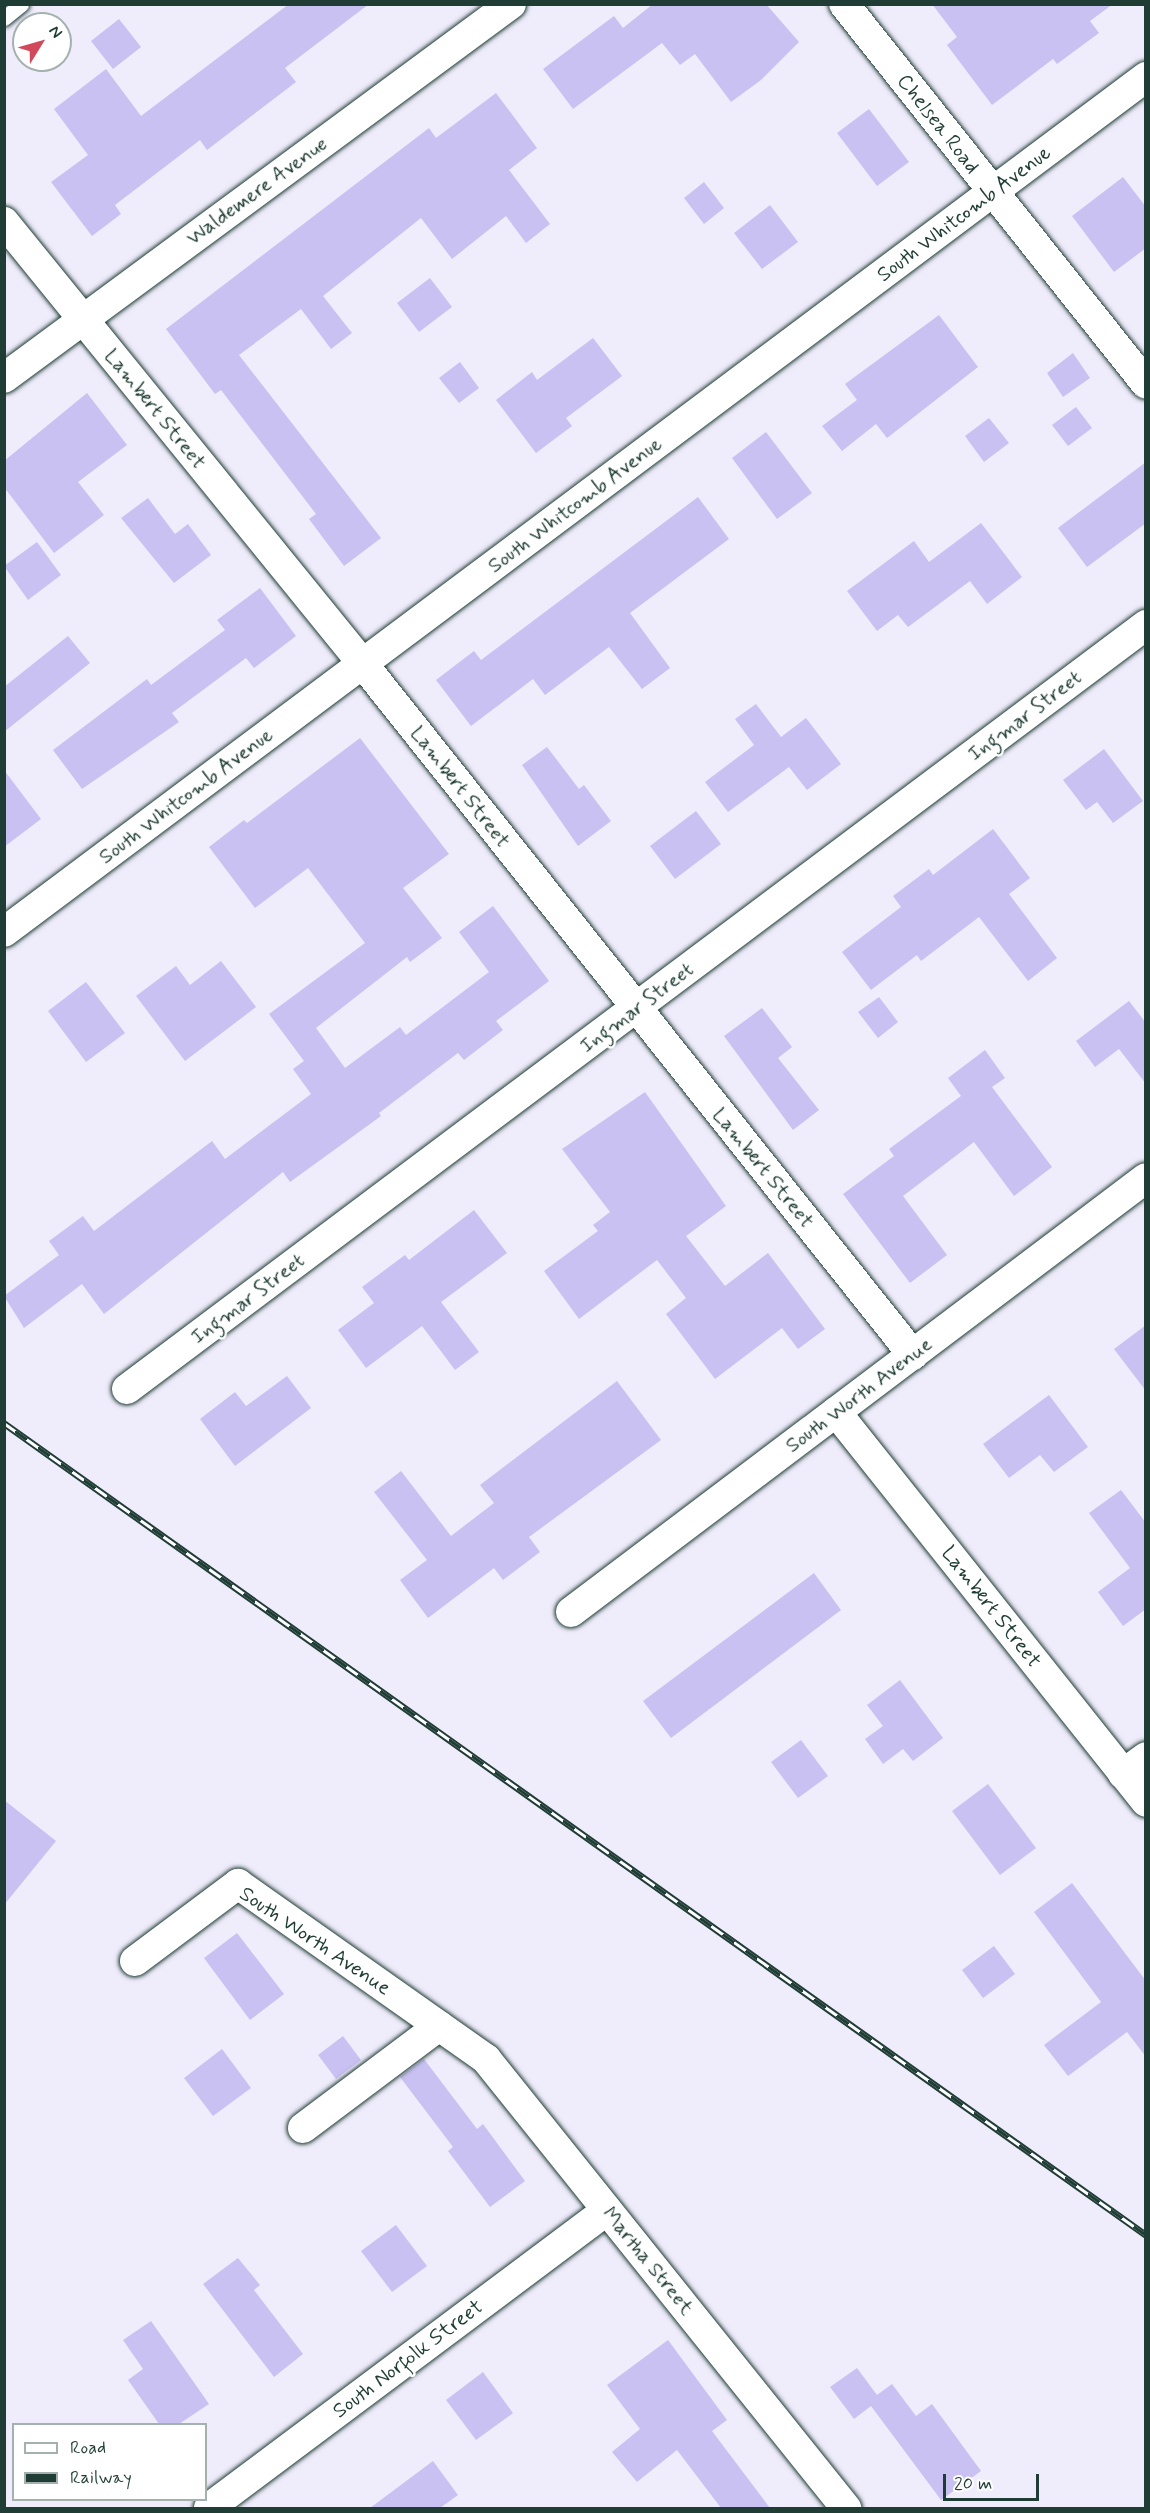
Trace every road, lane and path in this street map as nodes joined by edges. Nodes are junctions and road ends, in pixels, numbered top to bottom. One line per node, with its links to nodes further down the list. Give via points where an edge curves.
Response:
1 (21, 4): 4 (lane)
2 (511, 4): 8 (street, Waldemere Avenue)
3 (844, 4): 6 (street, Chelsea Road)
4 (4, 18)
5 (1146, 77): 6 (street, South Whitcomb Avenue)
6 (992, 194): 10 (street, Chelsea Road); 12 (street, South Whitcomb Avenue)
7 (4, 222): 8 (street, Lambert Street)
8 (83, 320): 9 (street, Waldemere Avenue); 12 (street, Lambert Street)
9 (4, 378)
10 (1146, 384)
11 (1146, 625): 14 (street, Ingmar Street)
12 (363, 664): 13 (street, South Whitcomb Avenue); 14 (street, Lambert Street)
13 (4, 932)
14 (636, 1010): 16 (street, Lambert Street); 17 (street, Ingmar Street)
15 (1146, 1178): 16 (street, South Worth Avenue)
16 (913, 1355): 18 (street, South Worth Avenue)
17 (127, 1389)
18 (836, 1412): 19 (street, South Worth Avenue); 20 (street, Lambert Street)
19 (571, 1612)
20 (1134, 1766): 21 (street, Lambert Street)
21 (1146, 1802)
22 (135, 1961): 23 (street, South Worth Avenue, via 238,1884)
23 (438, 2026): 24 (street); 25 (street, Martha Street, via 486,2059)
24 (303, 2128)
25 (607, 2210): 26 (street, South Norfolk Street); 27 (street, Martha Street)
26 (208, 2508)
27 (846, 2508)

